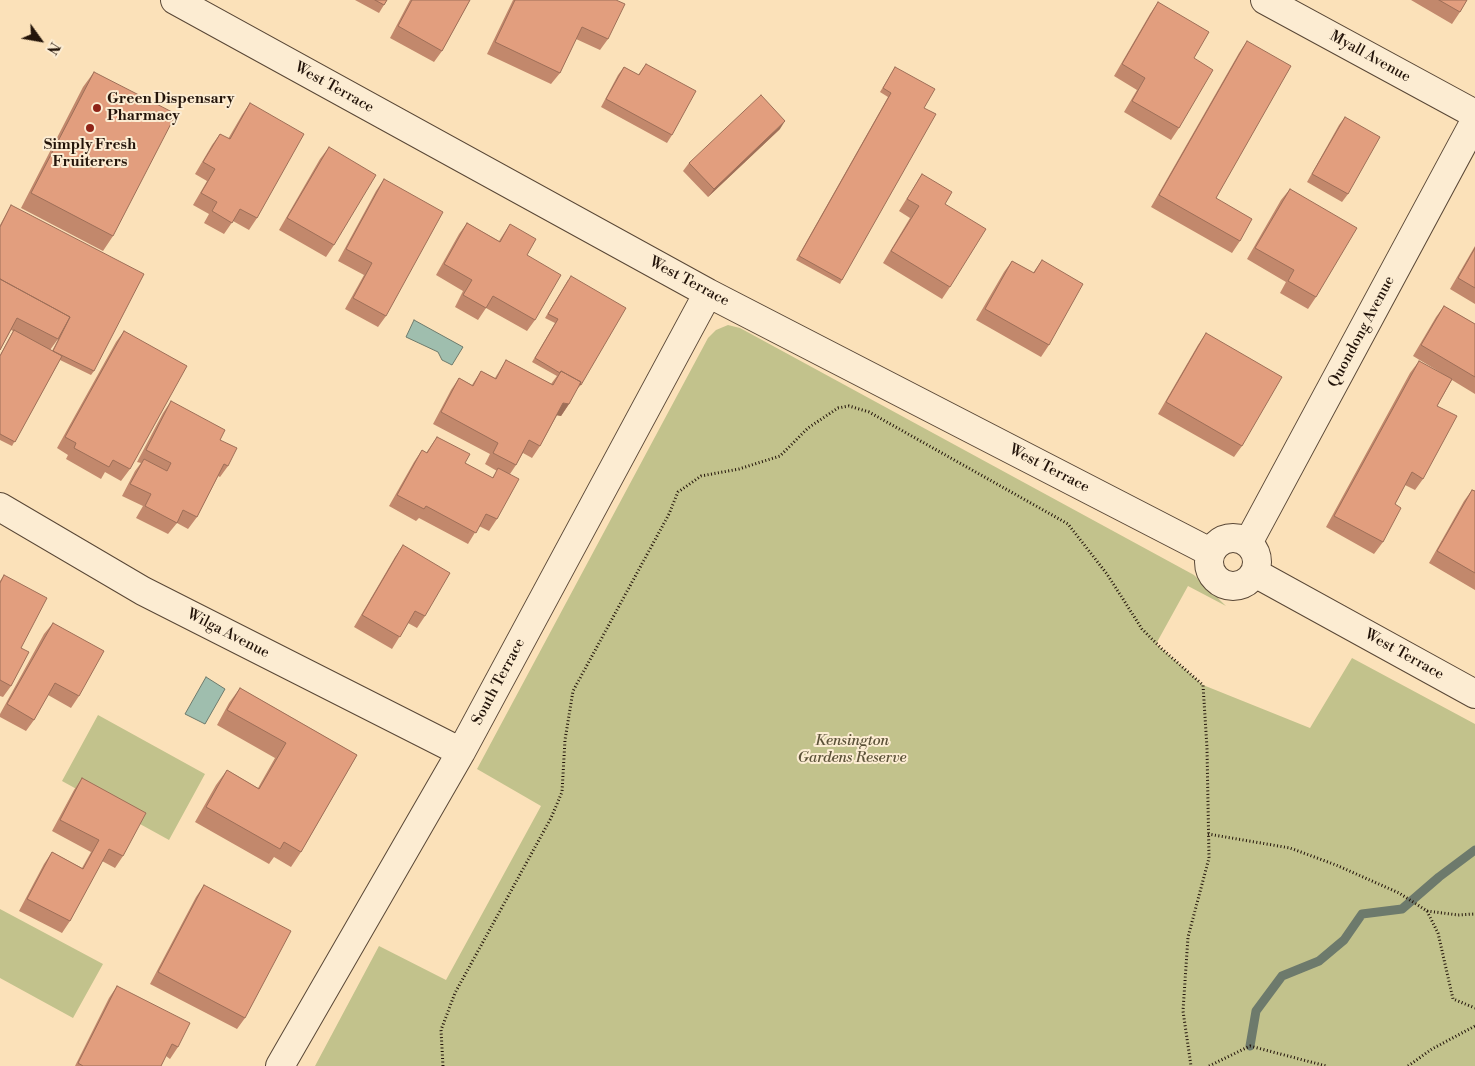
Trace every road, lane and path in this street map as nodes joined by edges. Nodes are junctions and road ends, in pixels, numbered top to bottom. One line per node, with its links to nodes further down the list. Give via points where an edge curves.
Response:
1 (175, 0): 5 (street, West Terrace)
2 (1266, 0): 3 (street, Myall Avenue)
3 (1475, 114)
4 (1475, 121): 7 (street, Quondong Avenue)
5 (708, 293): 8 (street, West Terrace); 11 (street, South Terrace)
6 (0, 507): 11 (street, Wilga Avenue, via 143,591)
7 (1248, 543): 8 (street, via 1232,537 1223,539); 9 (street, via 1257,557)
8 (1210, 552): 9 (street, via 1209,569 1213,577 1227,586 1243,584)
9 (1255, 573): 10 (street, West Terrace)
10 (1475, 694)
11 (461, 752): 17 (street, South Terrace)
12 (1208, 834): 13 (path, via 1290,848 1345,869); 18 (path, via 1203,685 1142,628 1107,574 1068,524 869,412 849,406 838,408 808,428 780,456 739,469 701,476 678,492 573,692 565,740 562,792 551,818 455,993 441,1030); 19 (path, via 1209,858 1188,937 1183,1011)
13 (1427, 911): 14 (path); 15 (path, via 1438,934 1453,1000)
14 (1475, 914)
15 (1475, 1008)
16 (1475, 1026): 22 (path)
17 (280, 1066)
18 (443, 1066)
19 (1191, 1066)
20 (1209, 1066): 21 (path, via 1250,1046)
21 (1326, 1066)
22 (1408, 1066)

